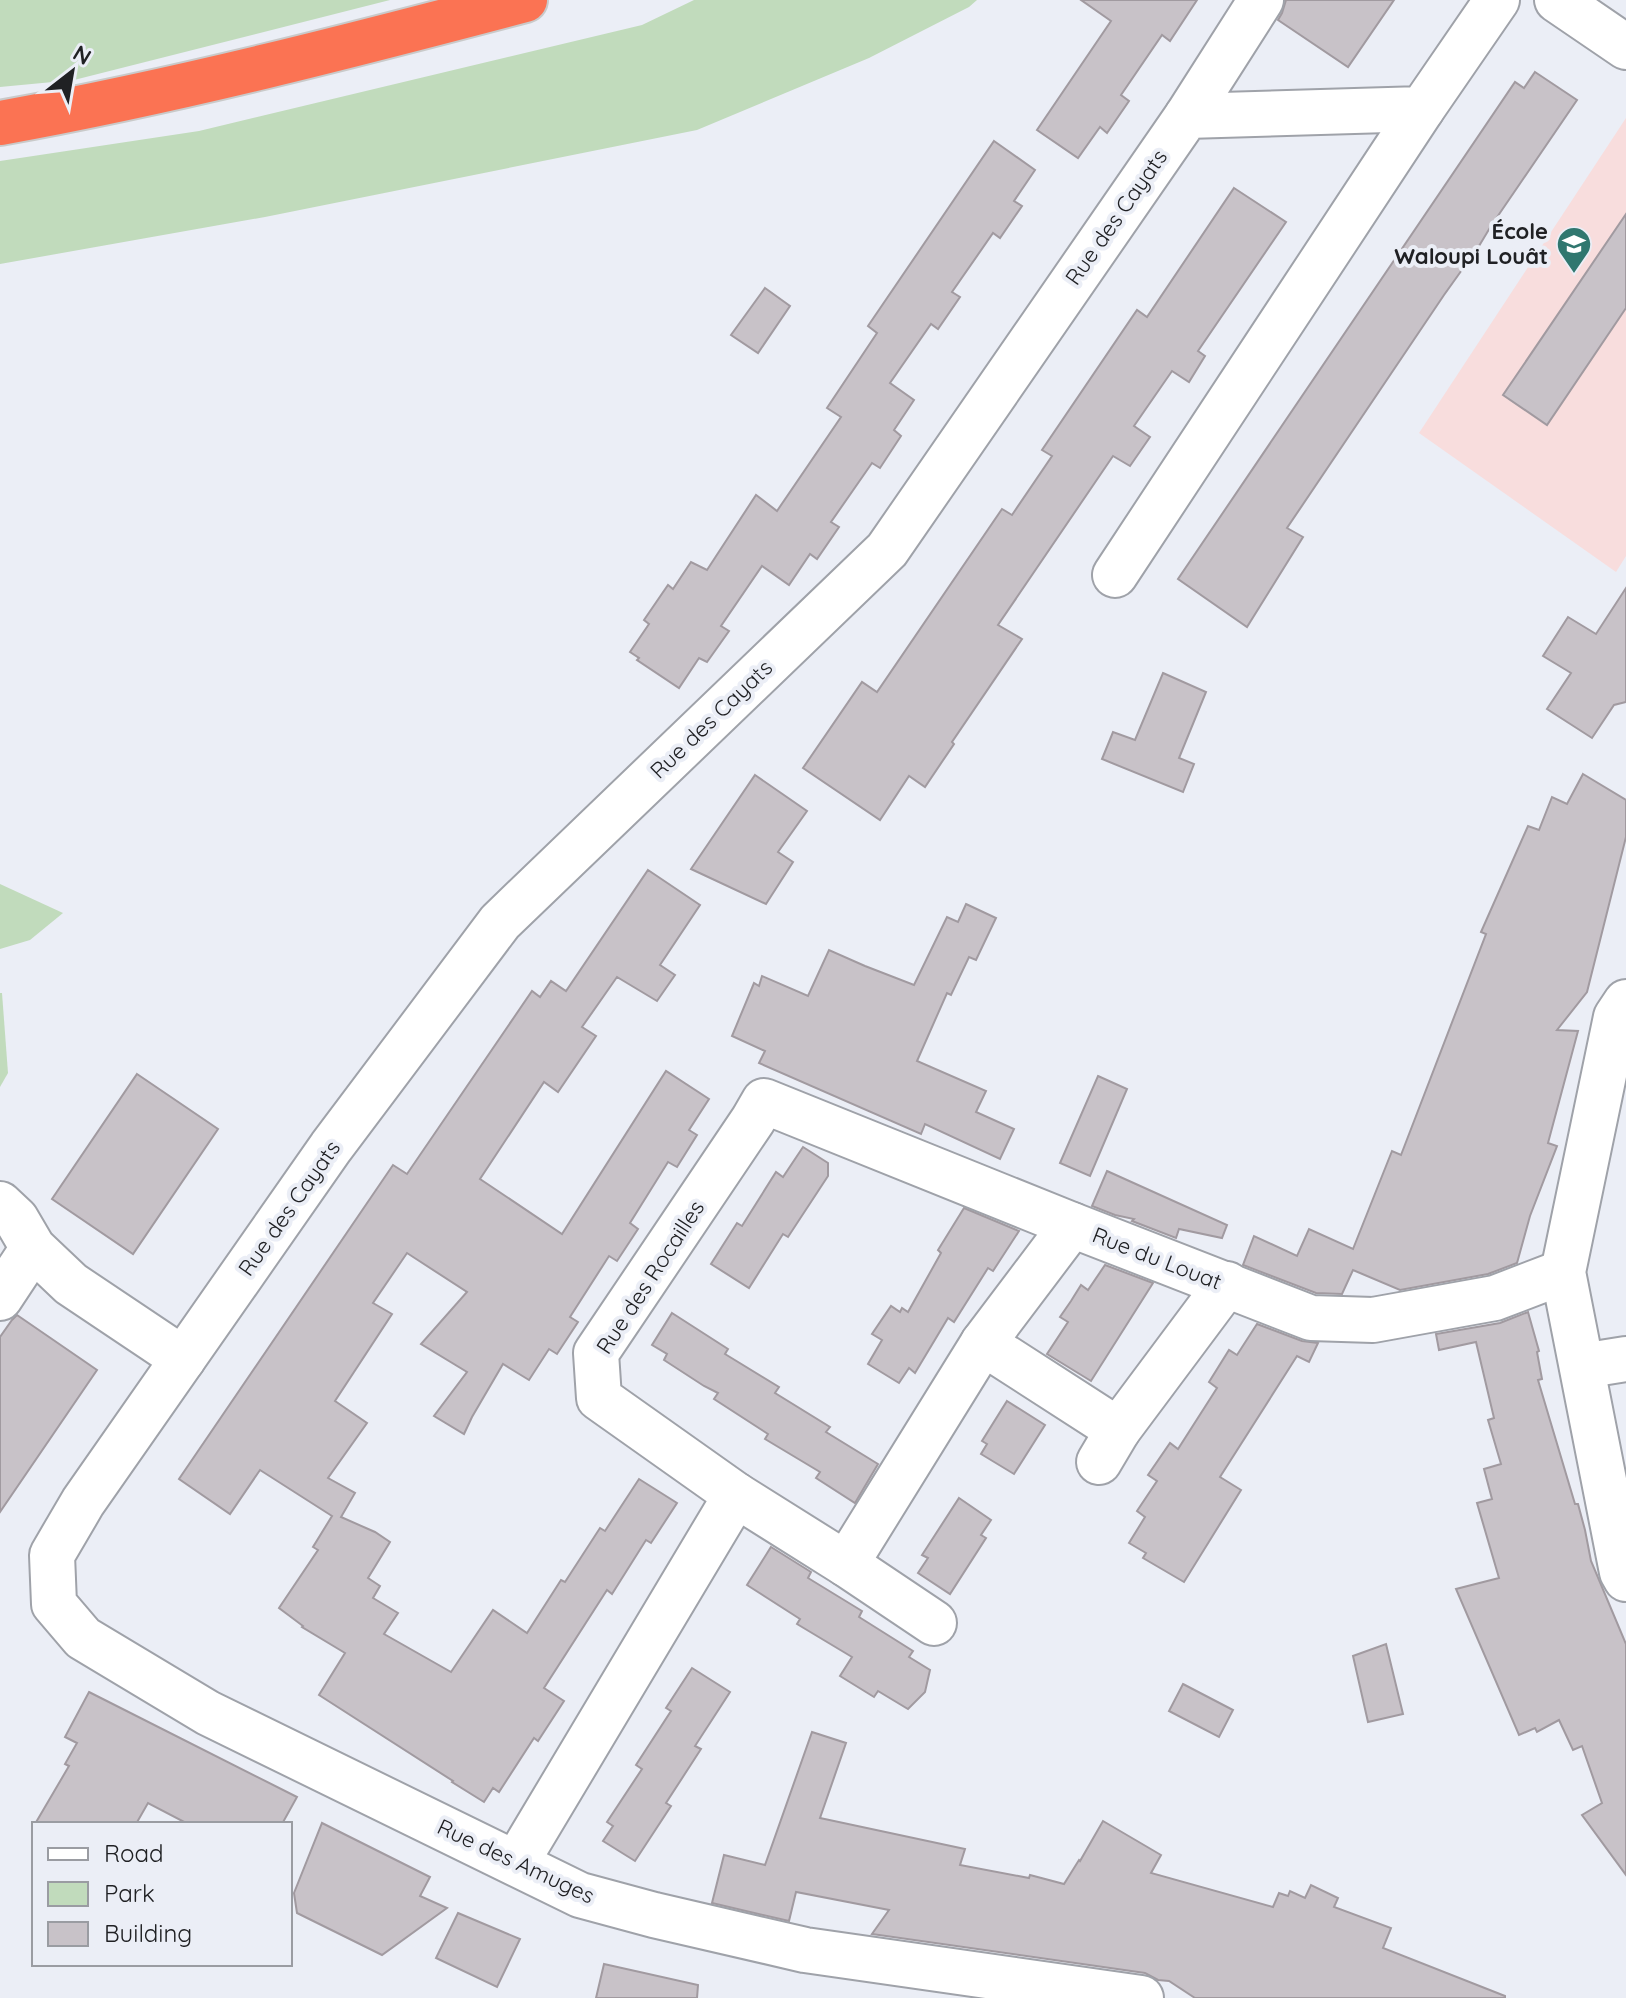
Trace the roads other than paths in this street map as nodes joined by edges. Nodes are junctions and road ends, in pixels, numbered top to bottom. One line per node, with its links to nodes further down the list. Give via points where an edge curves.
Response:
1 (525, 0): 8 (highway, via 204,82)
2 (1261, 0): 7 (street, Rue des Cayats)
3 (1497, 0): 6 (street)
4 (1557, 0): 5 (street)
5 (1626, 47)
6 (1422, 109): 7 (street); 9 (street)
7 (1187, 116): 19 (street, Rue des Cayats, via 887,550 500,922 331,1147)
8 (0, 123)
9 (1115, 575)
10 (1626, 1002): 15 (street, via 1616,1017)
11 (764, 1101): 13 (street, Rue du Louat); 22 (street, Rue des Rocailles, via 596,1353 599,1398)
12 (0, 1204): 14 (street)
13 (1072, 1225): 16 (street, Rue du Louat); 18 (street)
14 (33, 1248): 17 (street); 19 (street, via 71,1284)
15 (1563, 1272): 16 (street, Rue du Louat, via 1495,1298 1373,1320 1311,1318); 21 (street)
16 (1227, 1284): 18 (street, via 1108,1446)
17 (0, 1298)
18 (983, 1343): 24 (street)
19 (183, 1359): 23 (street, Rue des Cayats)
20 (1626, 1359): 21 (street)
21 (1582, 1366): 25 (street)
22 (736, 1495): 24 (street, Rue des Rocailles); 27 (street)
23 (83, 1502): 27 (street, Rue des Amuges, via 52,1555 54,1604 83,1638 208,1713)
24 (846, 1564): 26 (street, Rue des Rocailles)
25 (1626, 1579)
26 (934, 1623)
27 (516, 1863): 28 (street, Rue des Amuges, via 580,1895 805,1950)
28 (1141, 1998)

